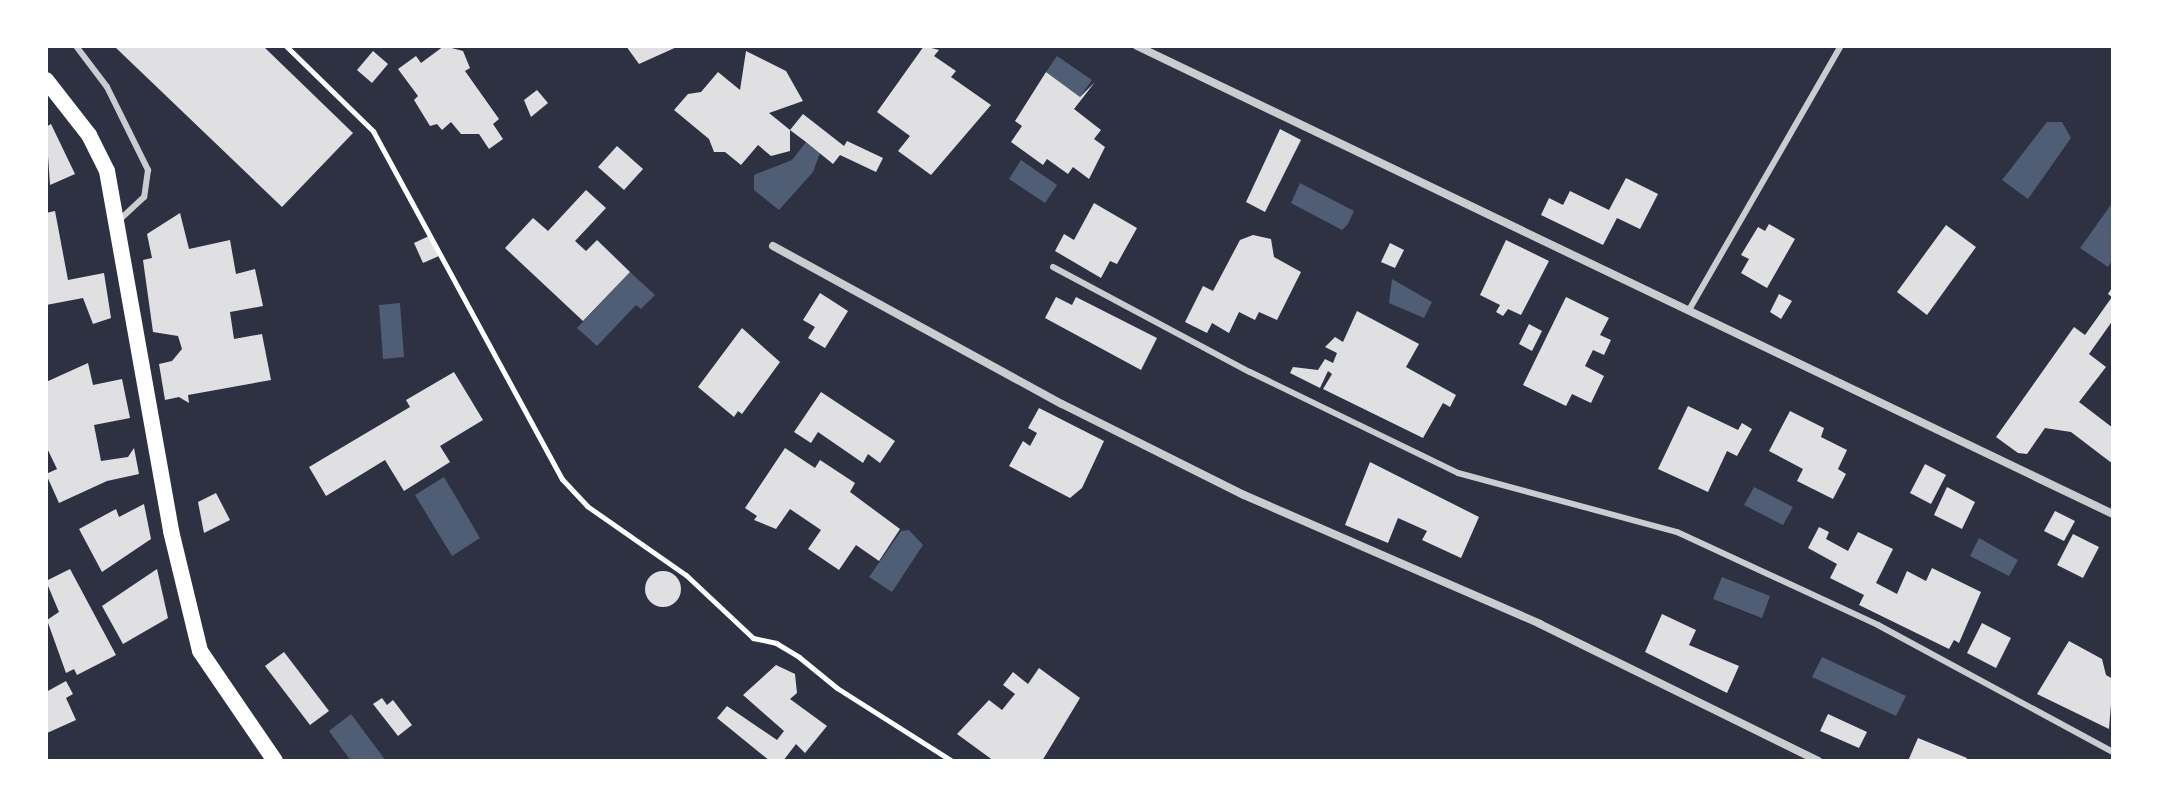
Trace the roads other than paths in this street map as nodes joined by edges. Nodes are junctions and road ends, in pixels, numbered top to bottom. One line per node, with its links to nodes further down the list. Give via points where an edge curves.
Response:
1 (76, 46): 5 (lane, via 128,123 148,170 144,197)
2 (1137, 46): 8 (street)
3 (1841, 46): 8 (lane)
4 (46, 80): 5 (main road, via 99,152)
5 (118, 221): 11 (main road, via 189,616 217,679)
6 (773, 246): 12 (street, via 1062,404 1244,495 1540,624)
7 (1053, 267): 10 (lane, via 1250,372 1458,473 1677,532 1878,625)
8 (1689, 310): 9 (street)
9 (2113, 514)
10 (2113, 752)
11 (275, 761)
12 (1818, 761)

